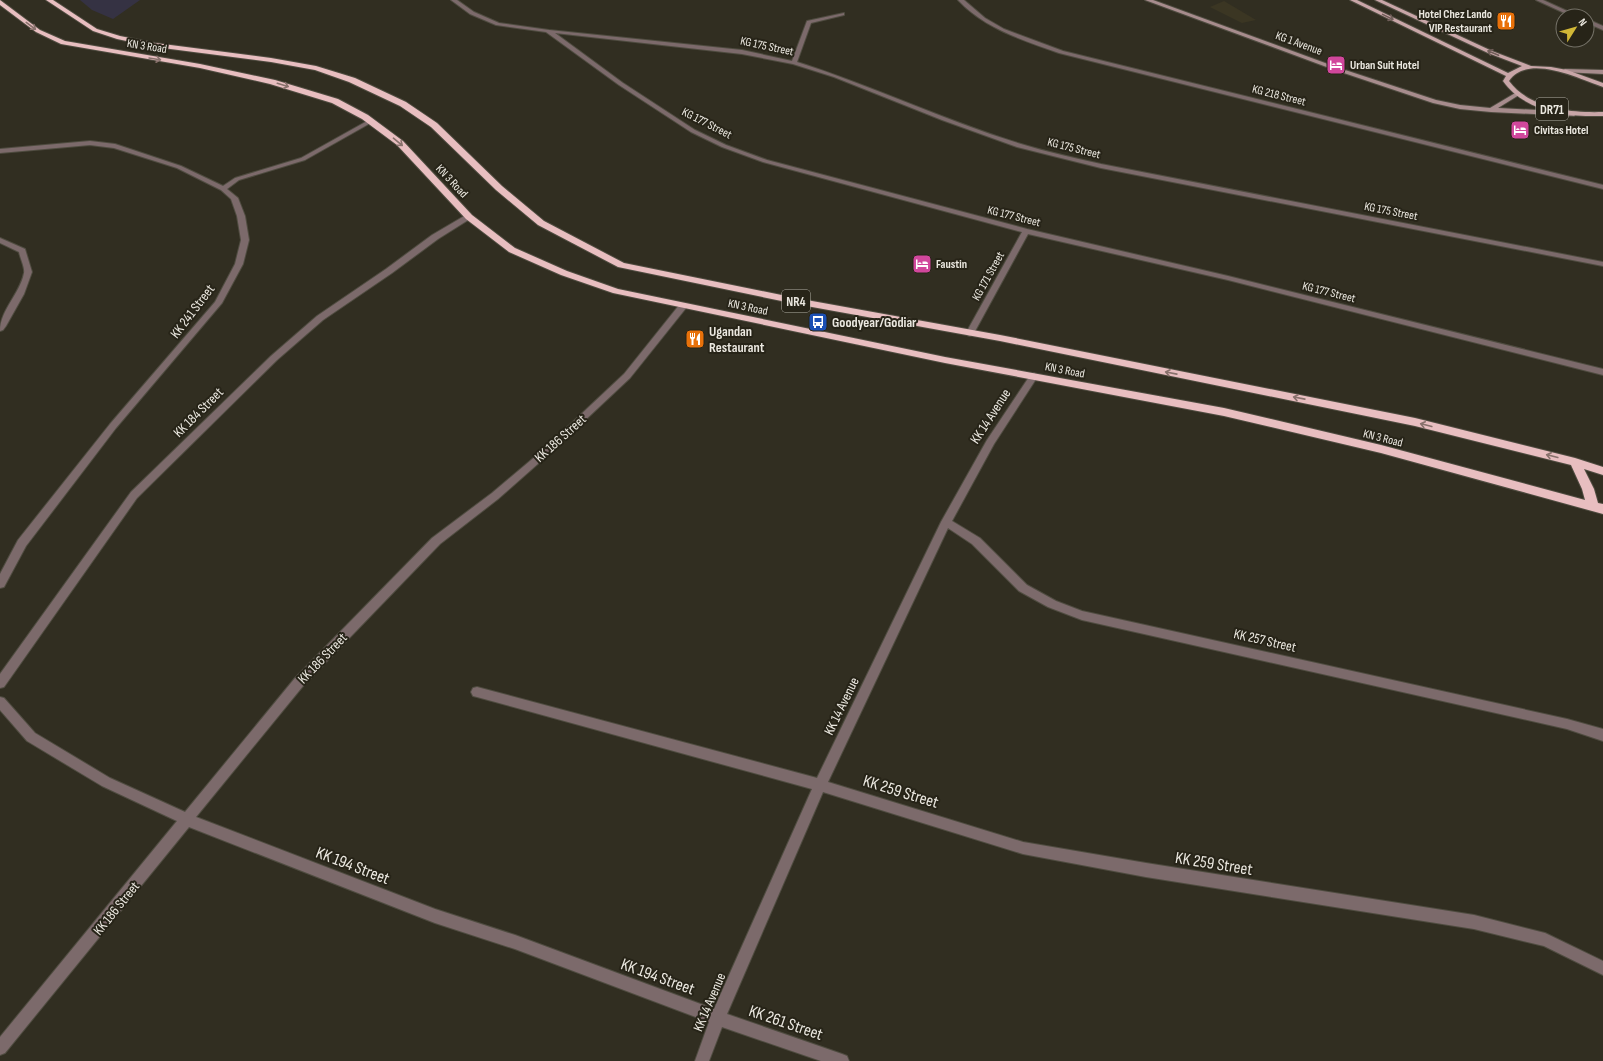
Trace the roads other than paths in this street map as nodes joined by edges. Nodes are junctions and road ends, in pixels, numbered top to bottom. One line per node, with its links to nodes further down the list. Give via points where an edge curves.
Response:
1 (49, 0): 34 (highway, KN 3 Road / NR4, via 95,30 119,38 316,68 352,80 403,104 434,125 499,188 541,223 621,265)
2 (454, 0): 11 (street, KG 177 Street, via 472,13 498,24)
3 (961, 0): 26 (street, KG 218 Street, via 983,19 1002,30 1061,52)
4 (1148, 0): 19 (street, KG 1 Avenue, via 1410,94 1460,107)
5 (1353, 0): 16 (main road, one-way to 16)
6 (1378, 0): 13 (main road, one-way to 6, via 1490,52)
7 (1539, 0): 9 (street)
8 (0, 2): 24 (highway, KN 3 Road / NR4, one-way to 24, via 38,31 63,43 200,66 272,82 335,101)
9 (1557, 8)
10 (842, 14): 12 (street, via 809,22)
11 (548, 31): 12 (street, KG 175 Street, via 696,46); 29 (street, KG 177 Street, via 692,131 724,146 772,163)
12 (794, 63): 31 (street, KG 175 Street, via 836,76 1019,146 1101,166)
13 (1529, 67): 14 (main road); 16 (main road)
14 (1565, 71): 15 (street); 17 (main road)
15 (1603, 72)
16 (1508, 75): 18 (main road, DR71, via 1506,81)
17 (1603, 85)
18 (1516, 94): 19 (street); 20 (main road, DR71, via 1544,107)
19 (1490, 110): 20 (street, KG 1 Avenue)
20 (1578, 114): 22 (main road, DR71)
21 (1603, 114): 22 (main road, DR71)
22 (1591, 115): 23 (main road)
23 (1603, 120)
24 (371, 121): 27 (street, via 303,160 237,179); 28 (highway, KN 3 Road / NR4, one-way to 28, via 400,143)
25 (0, 151): 27 (street, KK 241 Street, via 63,144 90,143 115,146 179,167)
26 (1603, 187)
27 (223, 189): 41 (street, KK 241 Street, via 234,198 241,216 245,240 239,264 218,303 113,426 22,543)
28 (470, 217): 32 (highway, KN 3 Road / NR4, via 512,250 564,273 616,292); 42 (street, KK 184 Street, via 435,237 320,318 274,358 134,495)
29 (1026, 231): 34 (street, KG 171 Street); 35 (street, KG 177 Street, via 1228,278)
30 (0, 240): 33 (street, via 22,251 28,272 20,294)
31 (1603, 264)
32 (683, 306): 36 (highway, KN 3 Road / NR4); 47 (street, KK 186 Street, via 627,376 546,452 495,496 436,541 299,682)
33 (0, 328)
34 (970, 333): 37 (highway, KN 3 Road / NR4, one-way to 34, via 1415,422)
35 (1603, 372)
36 (1034, 376): 39 (highway, KN 3 Road / NR4, via 1224,412 1381,449); 40 (street, KK 14 Avenue, via 990,442)
37 (1575, 462): 38 (highway, KN 3 Road / NR4); 39 (highway)
38 (1603, 471)
39 (1598, 508)
40 (946, 522): 45 (street, KK 257 Street, via 976,541 1023,588 1052,604 1082,615 1559,722); 46 (street, KK 14 Avenue)
41 (0, 584)
42 (0, 683)
43 (476, 692): 46 (street, KK 259 Street)
44 (0, 702): 47 (street, KK 194 Street, via 30,737 106,782)
45 (1603, 735)
46 (820, 785): 48 (street, KK 259 Street, via 1023,848 1154,872 1474,922 1545,940); 49 (street, KK 14 Avenue)
47 (188, 820): 49 (street, KK 194 Street, via 435,916 515,942); 50 (street, KK 186 Street)
48 (1603, 968)
49 (718, 1018): 51 (street, KK 261 Street); 52 (street, KK 14 Avenue)
50 (0, 1048)
51 (815, 1056): 53 (street, KK 261 Street)
52 (702, 1061)
53 (842, 1061)

